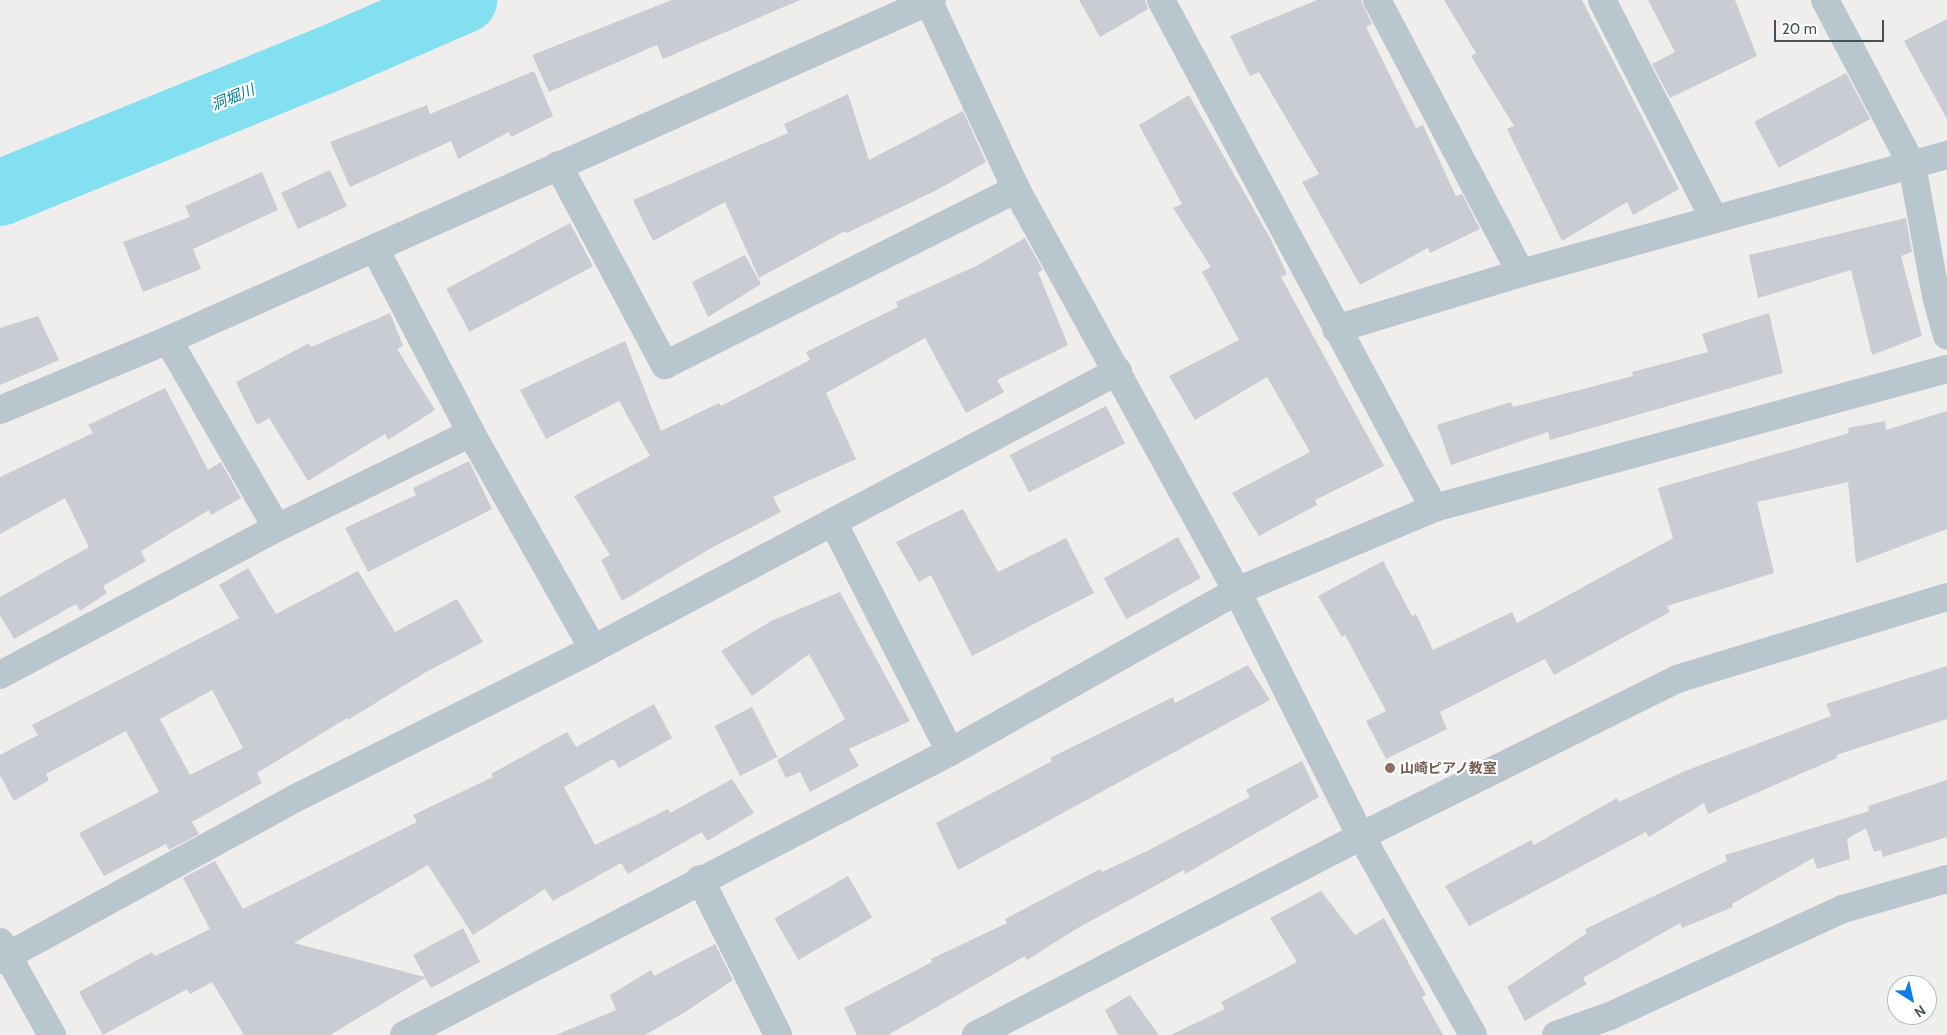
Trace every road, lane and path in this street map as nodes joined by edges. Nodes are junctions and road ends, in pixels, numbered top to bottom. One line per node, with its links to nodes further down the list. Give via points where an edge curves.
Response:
1 (1161, 0): 13 (street)
2 (1377, 0): 12 (street)
3 (1602, 0): 10 (street)
4 (1825, 0): 8 (street)
5 (930, 1): 7 (street); 9 (street)
6 (1947, 155): 8 (street)
7 (558, 166): 9 (street, via 665,365); 11 (street)
8 (1912, 166): 10 (street); 14 (street, via 1936,296)
9 (1016, 189): 17 (street)
10 (1714, 219): 12 (street)
11 (375, 248): 15 (street); 19 (street)
12 (1521, 273): 13 (street)
13 (1336, 329): 20 (street)
14 (1947, 336)
15 (168, 340): 18 (street); 22 (street)
16 (1947, 369): 20 (street)
17 (1118, 371): 21 (street); 23 (street)
18 (0, 410)
19 (471, 433): 22 (street); 25 (street)
20 (1434, 508): 23 (street)
21 (833, 522): 25 (street); 27 (street)
22 (277, 528): 26 (street)
23 (1237, 591): 27 (street); 28 (street)
24 (1947, 597): 28 (street, via 1677,679)
25 (593, 649): 31 (street, via 302,795)
26 (0, 675)
27 (950, 752): 29 (street)
28 (1361, 836): 35 (street); 36 (street)
29 (700, 879): 33 (street); 34 (street)
30 (1947, 879): 37 (street, via 1843,909 1610,1016)
31 (3, 953): 32 (street)
32 (52, 1035)
33 (404, 1035)
34 (778, 1035)
35 (976, 1035)
36 (1473, 1035)
37 (1556, 1035)

